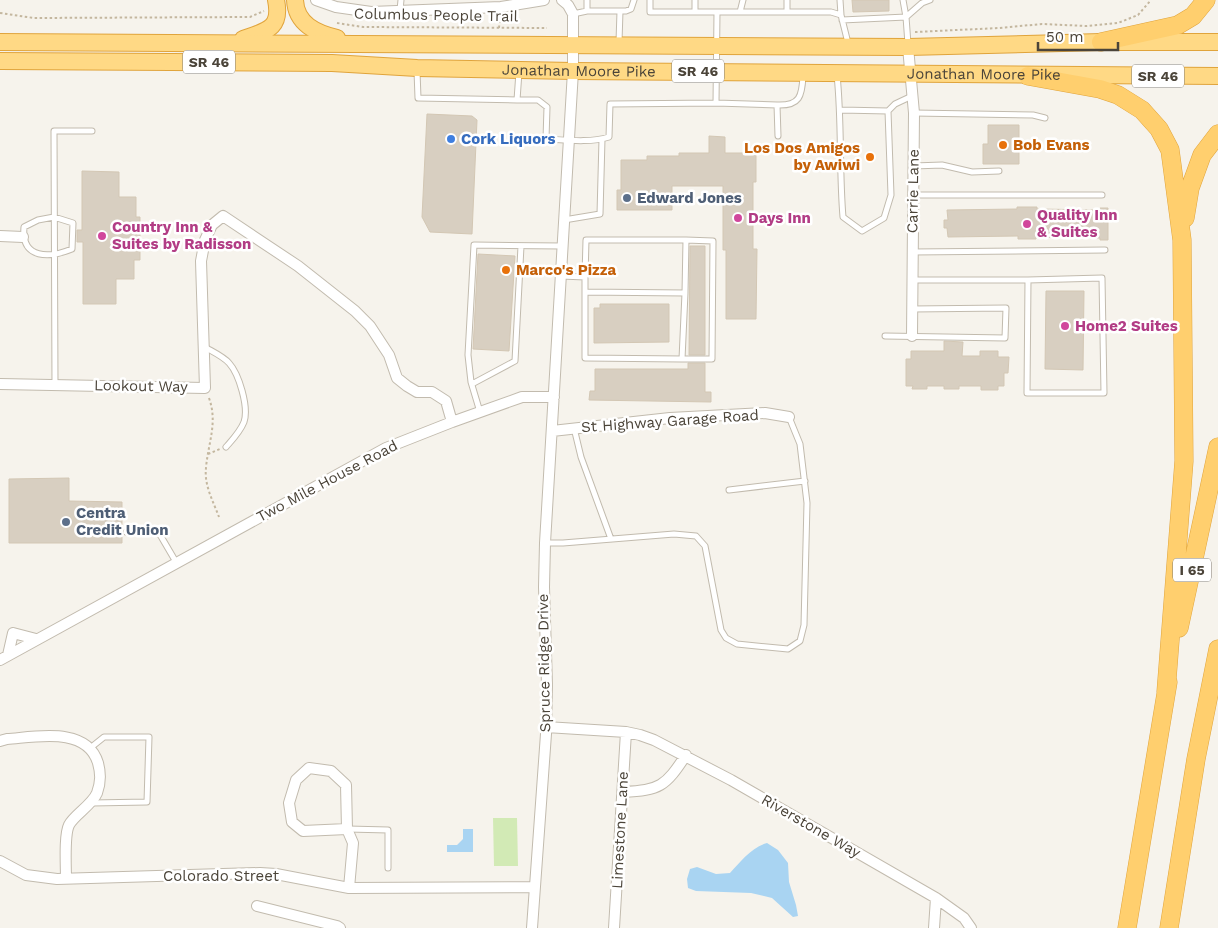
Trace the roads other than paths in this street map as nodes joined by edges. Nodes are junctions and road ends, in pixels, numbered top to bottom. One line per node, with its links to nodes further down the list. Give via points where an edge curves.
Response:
1 (295, 0): 30 (highway, via 296,9 308,26 321,34)
2 (316, 0): 16 (street, via 371,12)
3 (544, 0): 14 (street)
4 (587, 0): 18 (lane)
5 (634, 0): 19 (lane, via 631,9)
6 (650, 0): 20 (lane, via 650,12)
7 (695, 0): 20 (lane)
8 (743, 0): 22 (lane)
9 (787, 0): 23 (lane)
10 (840, 0): 25 (lane)
11 (903, 0): 24 (lane)
12 (930, 0): 24 (lane)
13 (1206, 0): 28 (highway, via 1192,16 1178,25)
14 (514, 2): 16 (street, via 500,7)
15 (276, 3): 31 (highway, via 277,19 272,26)
16 (401, 5)
17 (569, 5): 18 (lane); 32 (street)
18 (587, 11): 19 (lane)
19 (620, 12): 33 (lane)
20 (696, 12): 21 (lane)
21 (717, 12): 22 (lane); 34 (lane)
22 (740, 12): 23 (lane)
23 (787, 12): 25 (lane, via 831,12)
24 (906, 17): 25 (lane); 26 (lane)
25 (841, 18): 35 (lane)
26 (908, 40): 28 (highway, Jonathan Moore Pike / SR 46); 35 (highway, Jonathan Moore Pike / SR 46); 43 (street, Carrie Lane)
27 (0, 42): 31 (highway, Jonathan Moore Pike / SR 46)
28 (1101, 42): 29 (highway, Jonathan Moore Pike / SR 46)
29 (1218, 42)
30 (359, 43): 31 (highway, Jonathan Moore Pike / SR 46); 32 (highway, Jonathan Moore Pike / SR 46)
31 (230, 44)
32 (573, 45): 33 (highway, Jonathan Moore Pike / SR 46); 39 (street)
33 (619, 45): 34 (highway, Jonathan Moore Pike / SR 46)
34 (716, 46): 35 (highway, Jonathan Moore Pike / SR 46); 40 (lane)
35 (849, 46)
36 (0, 61): 37 (highway, Jonathan Moore Pike / SR 46, via 332,63)
37 (417, 68): 38 (highway, Jonathan Moore Pike / SR 46); 47 (lane, via 418,98)
38 (519, 70): 39 (highway, Jonathan Moore Pike / SR 46); 47 (lane)
39 (573, 71): 40 (highway, Jonathan Moore Pike / SR 46); 58 (street)
40 (716, 72): 41 (highway, Jonathan Moore Pike / SR 46); 48 (lane)
41 (803, 72): 42 (highway, Jonathan Moore Pike / SR 46); 49 (lane, via 798,101)
42 (837, 72): 43 (highway, Jonathan Moore Pike / SR 46); 50 (lane)
43 (910, 73): 44 (highway, Jonathan Moore Pike / SR 46); 46 (street, Carrie Lane)
44 (1028, 76): 45 (highway, Jonathan Moore Pike / SR 46); 68 (highway, via 1100,89 1118,95 1142,110 1159,129 1170,150)
45 (1218, 76)
46 (912, 96): 51 (lane); 52 (street, Carrie Lane)
47 (517, 100): 58 (lane, via 538,100 547,107 546,139)
48 (716, 103): 49 (lane); 57 (lane, via 610,104 609,137)
49 (777, 105): 56 (lane)
50 (841, 110): 51 (lane); 51 (lane, via 839,142 843,217 862,231 884,218 891,195)
51 (888, 111)
52 (914, 113): 53 (lane, via 1033,115); 59 (street, Carrie Lane)
53 (1045, 118)
54 (92, 131): 63 (lane, via 54,131)
55 (1218, 134): 68 (highway, via 1202,155 1190,188)
56 (778, 136)
57 (602, 139): 58 (lane); 64 (lane, via 600,214)
58 (569, 140): 64 (street)
59 (914, 166): 60 (lane, via 942,165 972,172); 62 (street, Carrie Lane)
60 (999, 171)
61 (1102, 195): 62 (lane)
62 (913, 196): 72 (street, Carrie Lane)
63 (54, 217): 66 (lane, via 24,227); 73 (lane); 73 (lane, via 73,223 72,249)
64 (564, 220): 70 (street)
65 (0, 236): 66 (street)
66 (23, 237): 73 (lane, via 27,248)
67 (686, 240): 75 (lane, via 586,240); 79 (lane); 84 (lane, via 713,241 712,359)
68 (1182, 240): 105 (highway, via 1184,461)
69 (521, 246): 70 (lane); 86 (lane, via 515,361); 86 (lane, via 474,245 468,355)
70 (562, 246): 74 (street)
71 (1105, 250): 72 (lane)
72 (913, 252): 76 (street, Carrie Lane)
73 (55, 256): 87 (lane)
74 (560, 276): 75 (lane); 88 (street)
75 (585, 277): 78 (lane)
76 (913, 280): 77 (lane); 80 (street, Carrie Lane)
77 (1028, 280): 77 (lane, via 1102,278 1104,393 1027,393)
78 (585, 292): 79 (lane); 84 (lane, via 585,358)
79 (685, 293): 84 (lane)
80 (912, 309): 82 (street, Carrie Lane); 82 (lane, via 1006,308 1005,338)
81 (885, 336): 82 (lane)
82 (912, 336)
83 (203, 346): 87 (street, Lookout Way, via 205,388); 91 (street, via 201,261 212,225 223,216 298,266 355,311 370,326 388,355 397,378 417,392 432,392 446,401); 94 (lane, via 229,362 243,397 245,420 237,436)
84 (682, 359)
85 (0, 384): 87 (street, Lookout Way)
86 (472, 384): 89 (lane)
87 (56, 385)
88 (554, 397): 89 (street, Two Mile House Road, via 522,397); 93 (street, Spruce Ridge Drive)
89 (480, 412): 91 (street, Two Mile House Road)
90 (789, 417): 92 (street, St Highway Garage Road, via 765,413); 96 (lane, via 800,444)
91 (452, 422): 101 (street, Two Mile House Road, via 386,448)
92 (574, 428): 93 (street, St Highway Garage Road); 99 (lane, via 581,457)
93 (552, 431): 100 (street, Spruce Ridge Drive)
94 (226, 447)
95 (1218, 447): 105 (highway, I 65)
96 (805, 480): 97 (lane); 99 (lane, via 808,539 804,625 800,641 788,649 737,644 726,638 721,630 705,546 696,536 674,534)
97 (728, 490)
98 (126, 532): 101 (lane, via 159,533)
99 (611, 539): 100 (lane)
100 (545, 543): 107 (street, Spruce Ridge Drive)
101 (176, 562): 102 (street, Two Mile House Road)
102 (36, 639): 104 (street, Two Mile House Road); 104 (street, via 13,633)
103 (1218, 649): 112 (highway)
104 (4, 658)
105 (1166, 692): 128 (highway, I 65)
106 (1218, 695): 112 (highway, via 1208,733)
107 (546, 726): 108 (street, Riverstone Way); 119 (street, Spruce Ridge Drive)
108 (626, 732): 111 (street, Riverstone Way, via 654,740); 113 (street, Limestone Lane)
109 (0, 741): 110 (street, via 51,735 82,741)
110 (89, 749): 114 (street, via 96,756 102,775 96,794); 114 (lane, via 104,737 149,737 147,802)
111 (686, 755): 113 (street, via 672,776 660,786 648,791); 121 (street, Riverstone Way)
112 (1196, 760): 129 (highway)
113 (623, 792): 125 (street, Limestone Lane)
114 (89, 803): 118 (street, via 69,825)
115 (347, 829): 115 (street, via 346,785 331,770 309,768 296,780 289,803 292,822 303,831); 117 (lane, via 388,830); 120 (street, via 353,843)
116 (0, 861): 118 (street, Colorado Street, via 26,875)
117 (388, 868)
118 (66, 879): 120 (street, Colorado Street, via 260,873)
119 (535, 887): 120 (street, Colorado Street); 124 (street, Spruce Ridge Drive)
120 (349, 888)
121 (936, 898): 126 (street); 127 (street, Riverstone Way, via 964,918)
122 (257, 906): 123 (street)
123 (340, 928)
124 (532, 928)
125 (614, 928)
126 (934, 928)
127 (971, 928)
128 (1127, 928)
129 (1169, 928)

